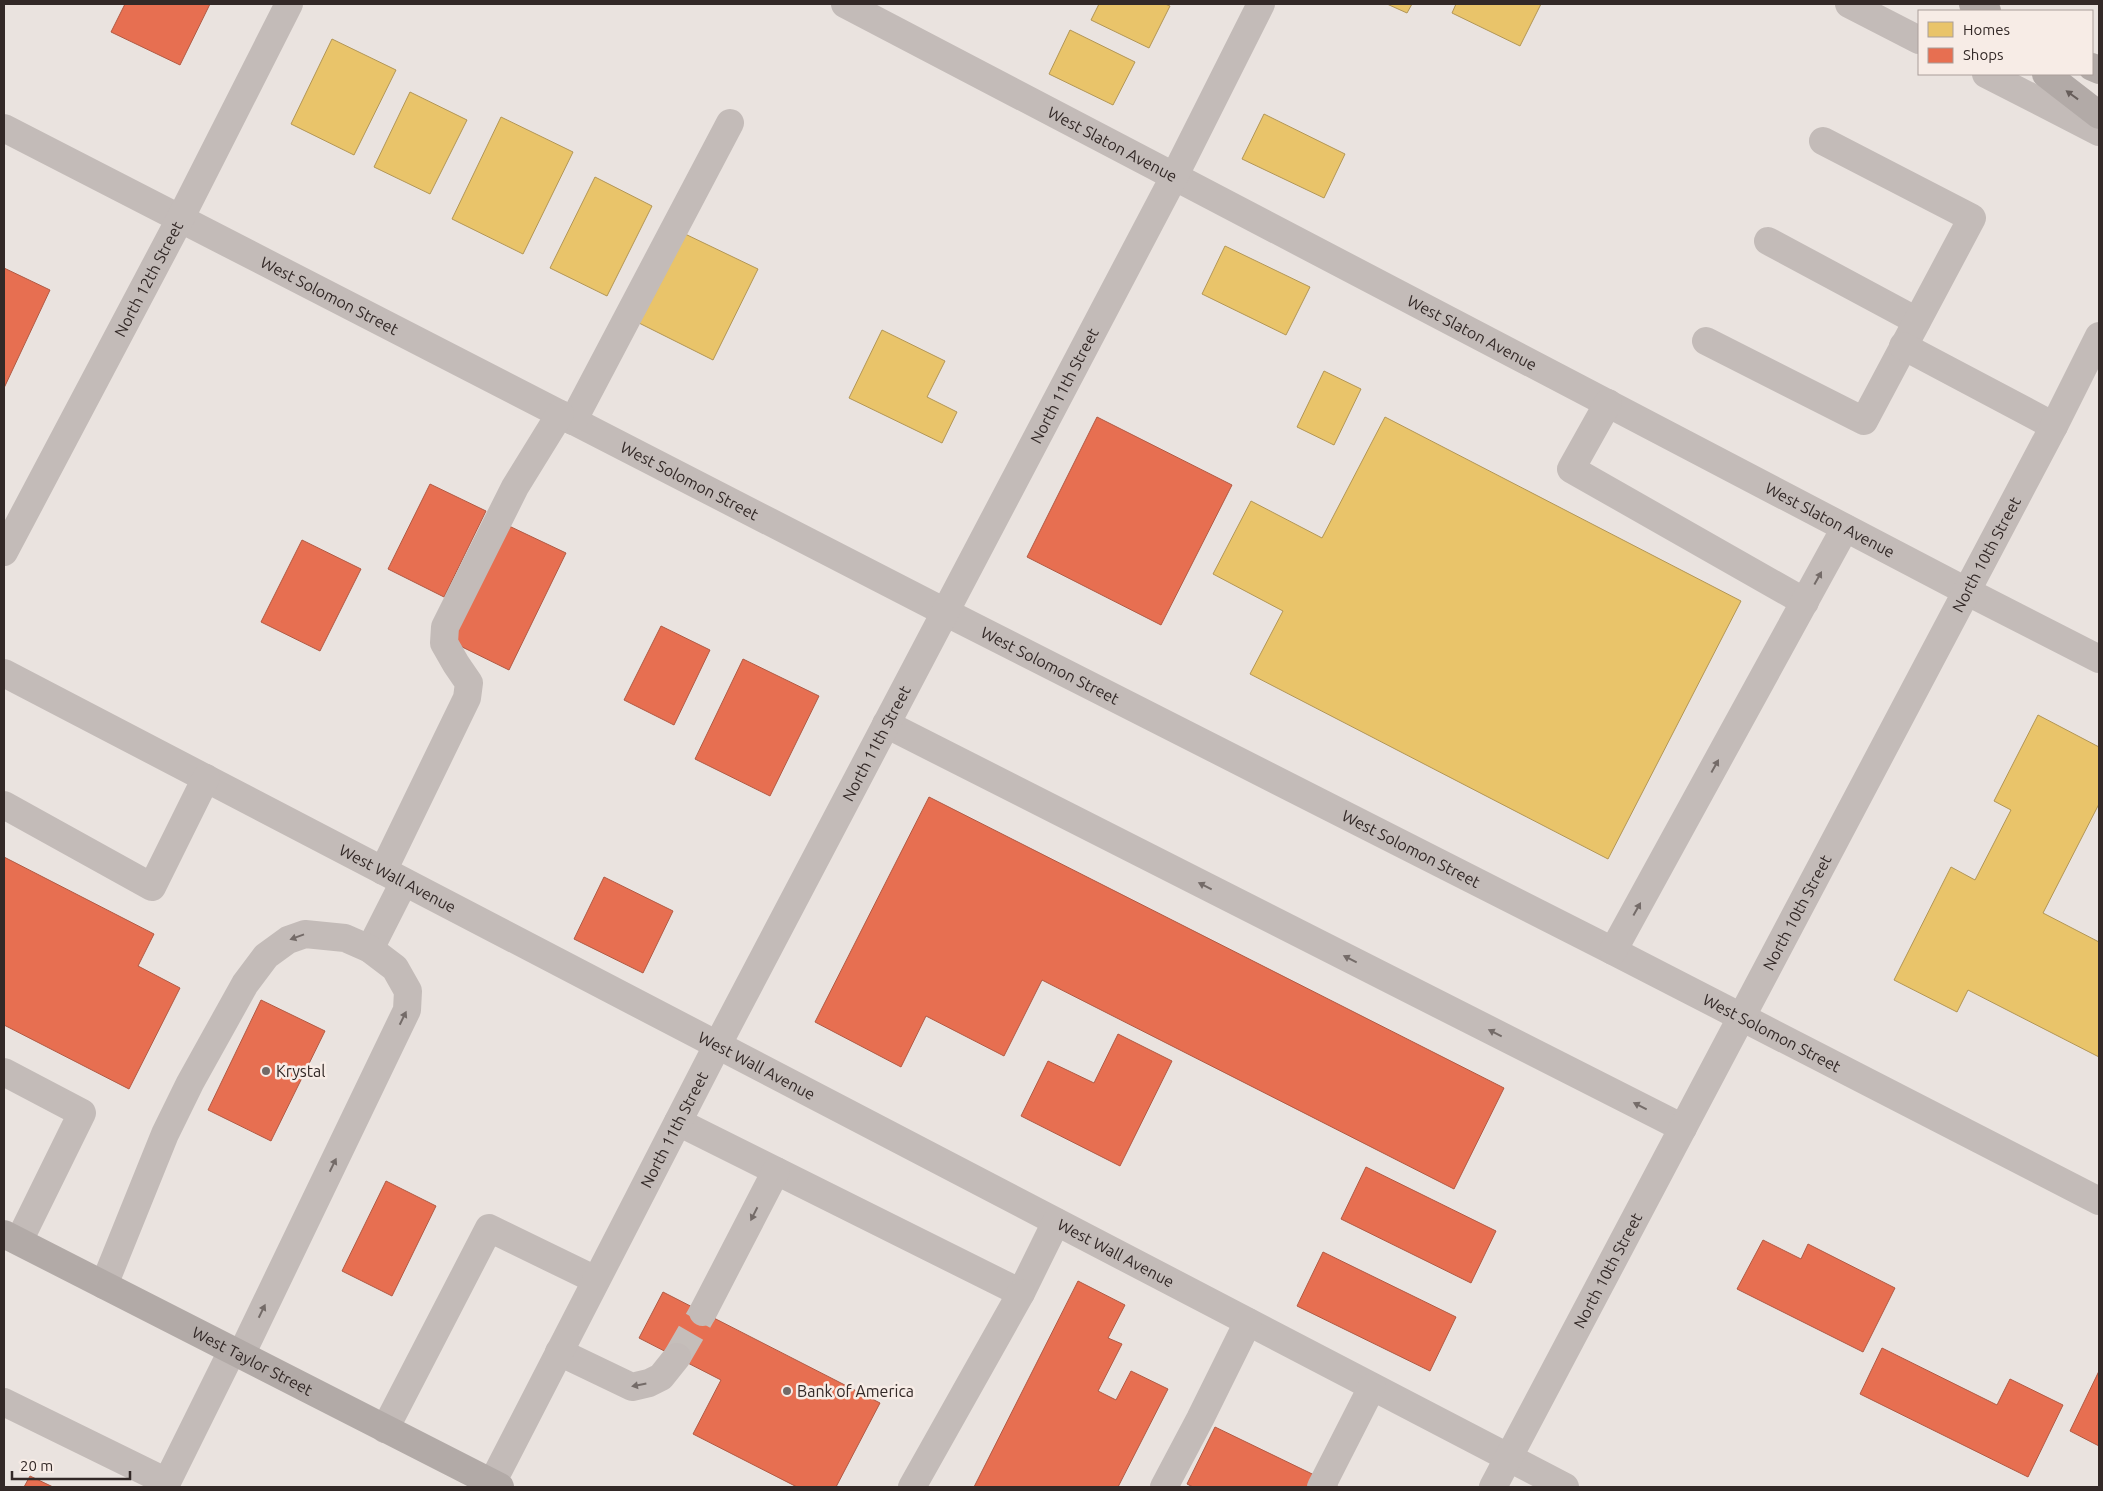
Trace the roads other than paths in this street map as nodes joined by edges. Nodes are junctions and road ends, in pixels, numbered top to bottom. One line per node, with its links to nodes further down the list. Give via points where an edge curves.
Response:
1 (289, 4): 16 (street, North 12th Street)
2 (846, 4): 15 (street, West Slaton Avenue)
3 (1261, 4): 15 (street, North 11th Street)
4 (1849, 4): 7 (street)
5 (1973, 4): 6 (main road)
6 (1985, 10)
7 (1918, 39)
8 (1988, 75): 13 (street)
9 (2047, 75): 10 (main road, one-way to 9)
10 (2099, 115)
11 (730, 123): 23 (street)
12 (4, 128): 16 (street, West Solomon Street)
13 (2099, 132)
14 (1823, 140): 18 (street, via 1972,218)
15 (1175, 175): 22 (street, West Slaton Avenue); 29 (street, North 11th Street)
16 (180, 219): 23 (street, West Solomon Street); 26 (street, North 12th Street)
17 (1768, 241): 18 (street)
18 (1917, 320): 21 (street)
19 (2099, 336): 24 (street, North 10th Street)
20 (1706, 341): 21 (street, via 1864,421)
21 (1903, 346): 24 (street)
22 (1608, 403): 25 (street, West Slaton Avenue); 28 (street, via 1571,470)
23 (566, 417): 29 (street, West Solomon Street); 35 (street, via 515,487 445,626 444,643 469,683 467,698)
24 (2054, 426): 27 (street, North 10th Street)
25 (1845, 528): 27 (street, West Slaton Avenue); 28 (street, one-way to 25)
26 (4, 552)
27 (1966, 591): 30 (street, West Slaton Avenue); 38 (street, North 10th Street)
28 (1805, 602): 37 (street, one-way to 28)
29 (945, 612): 32 (street, North 11th Street); 37 (street, West Solomon Street)
30 (2099, 659)
31 (4, 673): 33 (street, West Wall Avenue)
32 (886, 724): 39 (street, North 11th Street); 42 (street, one-way to 32)
33 (206, 778): 34 (street, via 152,887); 35 (street, West Wall Avenue)
34 (4, 805)
35 (394, 877): 36 (street); 39 (street, West Wall Avenue)
36 (370, 949): 48 (street, one-way to 48, via 345,938 305,934 288,940 266,956 245,984 165,1134); 53 (street, one-way to 36, via 407,1010 408,991 395,968)
37 (1613, 951): 38 (street, West Solomon Street)
38 (1742, 1017): 42 (street, North 10th Street); 44 (street, West Solomon Street)
39 (717, 1046): 41 (street, North 11th Street); 45 (street, West Wall Avenue)
40 (4, 1072): 46 (street, via 82,1113)
41 (678, 1122): 43 (street); 47 (street, North 11th Street)
42 (1683, 1128): 58 (street, North 10th Street)
43 (776, 1171): 49 (street); 50 (street, one-way to 50)
44 (2099, 1201)
45 (1056, 1222): 49 (street); 51 (street, West Wall Avenue)
46 (8, 1236): 48 (main road, West Taylor Street)
47 (596, 1280): 52 (street, North 11th Street); 57 (street, via 489,1228)
48 (104, 1284): 53 (main road, West Taylor Street)
49 (1021, 1293): 61 (street)
50 (703, 1312)
51 (1248, 1322): 55 (street, West Wall Avenue); 62 (street)
52 (559, 1352): 54 (street, one-way to 52, via 661,1377 632,1387); 60 (street, North 11th Street)
53 (237, 1353): 57 (main road, West Taylor Street); 59 (street)
54 (677, 1357)
55 (1372, 1387): 58 (street, West Wall Avenue); 63 (street)
56 (4, 1402): 59 (street)
57 (385, 1429): 60 (main road, West Taylor Street)
58 (1509, 1458): 64 (street, North 10th Street); 65 (street, West Wall Avenue)
59 (172, 1485)
60 (494, 1486)
61 (912, 1487)
62 (1164, 1487)
63 (1321, 1487)
64 (1493, 1487)
65 (1565, 1487)

